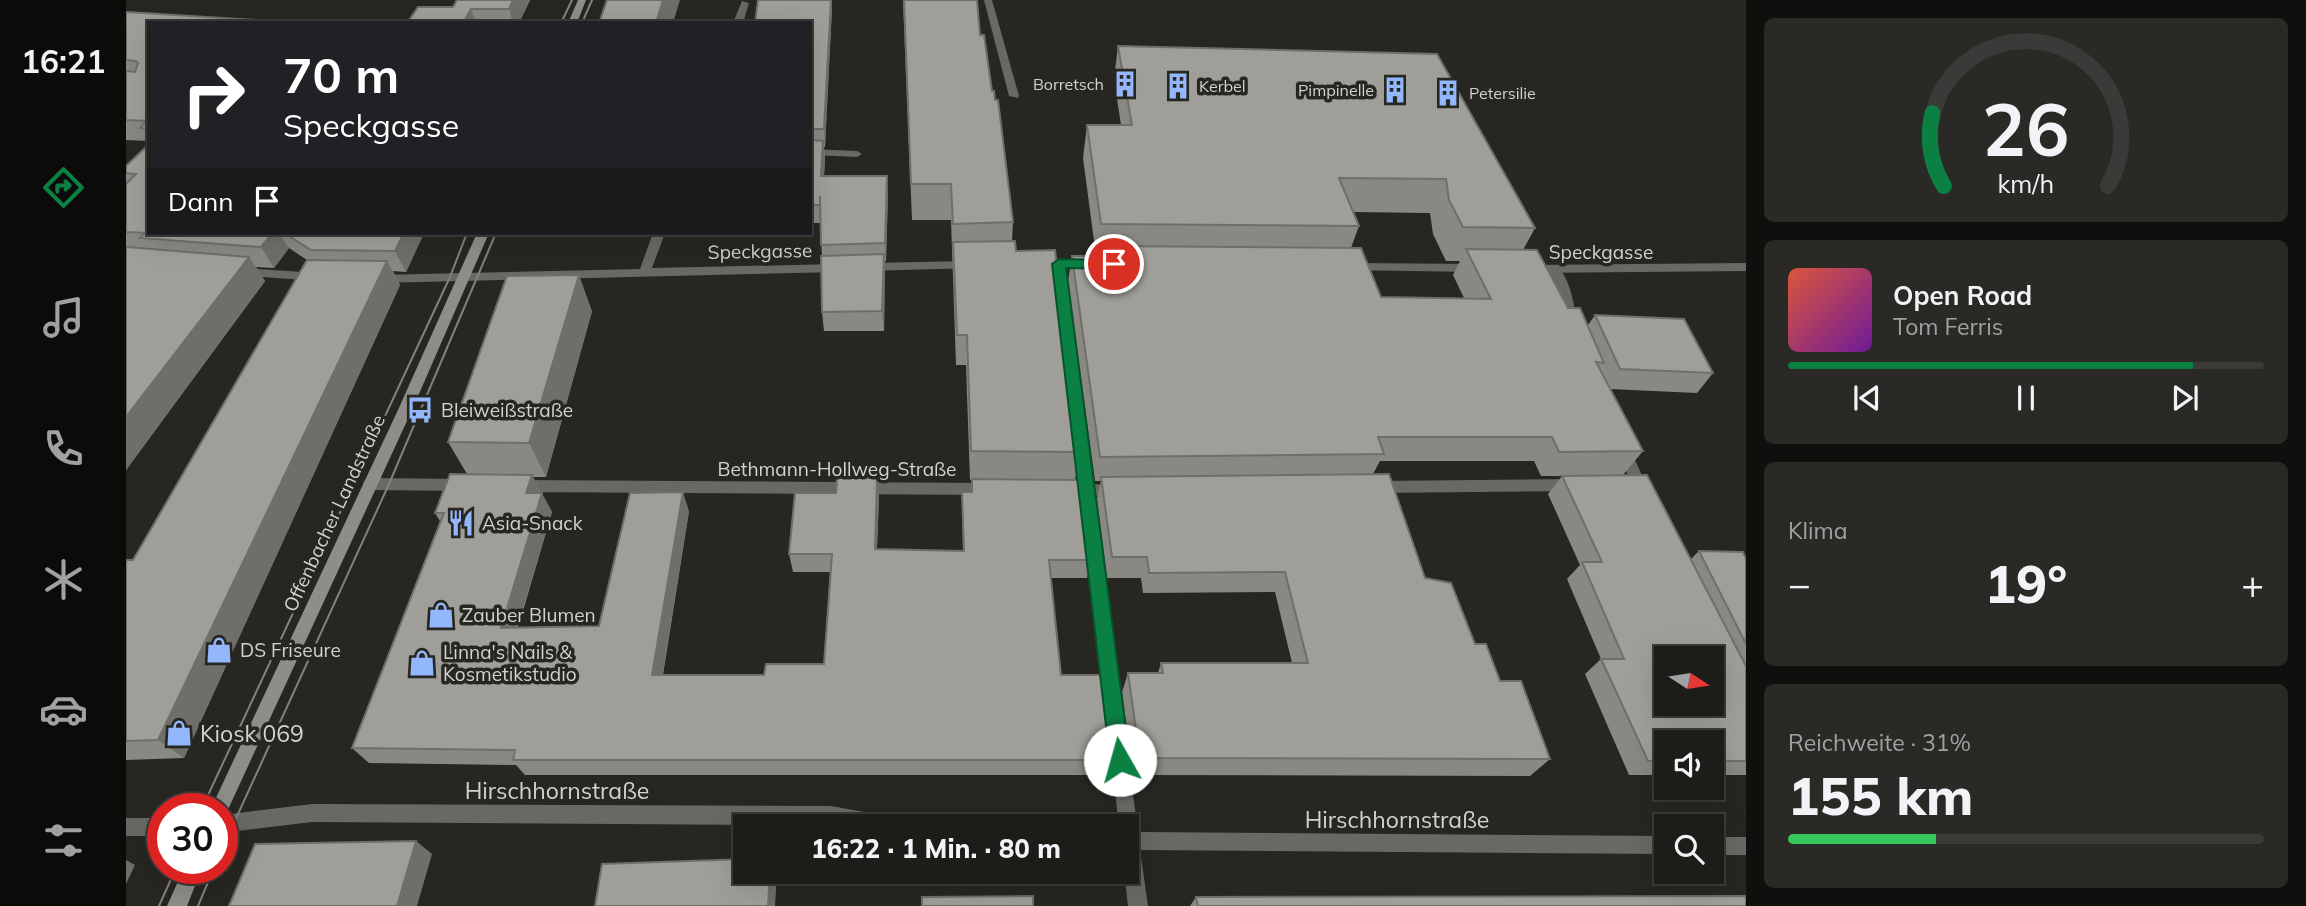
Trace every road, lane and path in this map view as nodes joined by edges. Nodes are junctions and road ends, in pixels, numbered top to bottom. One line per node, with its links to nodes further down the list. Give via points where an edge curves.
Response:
1 (582, 0): 4 (main road)
2 (988, 0): 6 (street)
3 (745, 4): 5 (street)
4 (573, 21)
5 (739, 21)
6 (1014, 96)
7 (812, 152): 8 (street)
8 (857, 153)
9 (482, 235): 23 (main road, Offenbacher Landstraße)
10 (658, 235): 21 (street)
11 (1031, 264): 12 (street)
12 (1059, 264): 13 (street); 34 (street)
13 (1100, 264)
14 (989, 265): 21 (street, Speckgasse)
15 (1334, 267): 17 (street)
16 (1746, 267): 19 (street, Speckgasse)
17 (1485, 269)
18 (1513, 269): 19 (street, Speckgasse)
19 (1554, 269): 25 (street, via 1567,297)
20 (233, 271): 22 (street)
21 (645, 271): 23 (street, Speckgasse)
22 (336, 277)
23 (464, 277): 24 (street, Speckgasse); 27 (main road, Offenbacher Landstraße)
24 (361, 278)
25 (1572, 336)
26 (1617, 435): 36 (street, via 1632,484)
27 (370, 484): 28 (street); 37 (main road, Offenbacher Landstraße)
28 (483, 485)
29 (510, 485): 32 (street, Bethmann-Hollweg-Straße)
30 (1584, 485): 31 (street)
31 (1362, 487)
32 (1004, 490)
33 (1045, 490): 34 (street)
34 (1086, 490): 35 (street); 38 (street)
35 (1127, 490)
36 (1651, 508)
37 (227, 793)
38 (1125, 814)
39 (733, 815): 40 (street, Hirschhornstraße, via 326,813)
40 (238, 822)
41 (126, 827): 42 (street)
42 (147, 827)
43 (1139, 841): 44 (street, Hirschhornstraße)
44 (1654, 845)
45 (1724, 846): 46 (street)
46 (1746, 846)
47 (186, 884): 49 (main road)
48 (1135, 884): 50 (street)
49 (177, 906)
50 (1138, 906)

